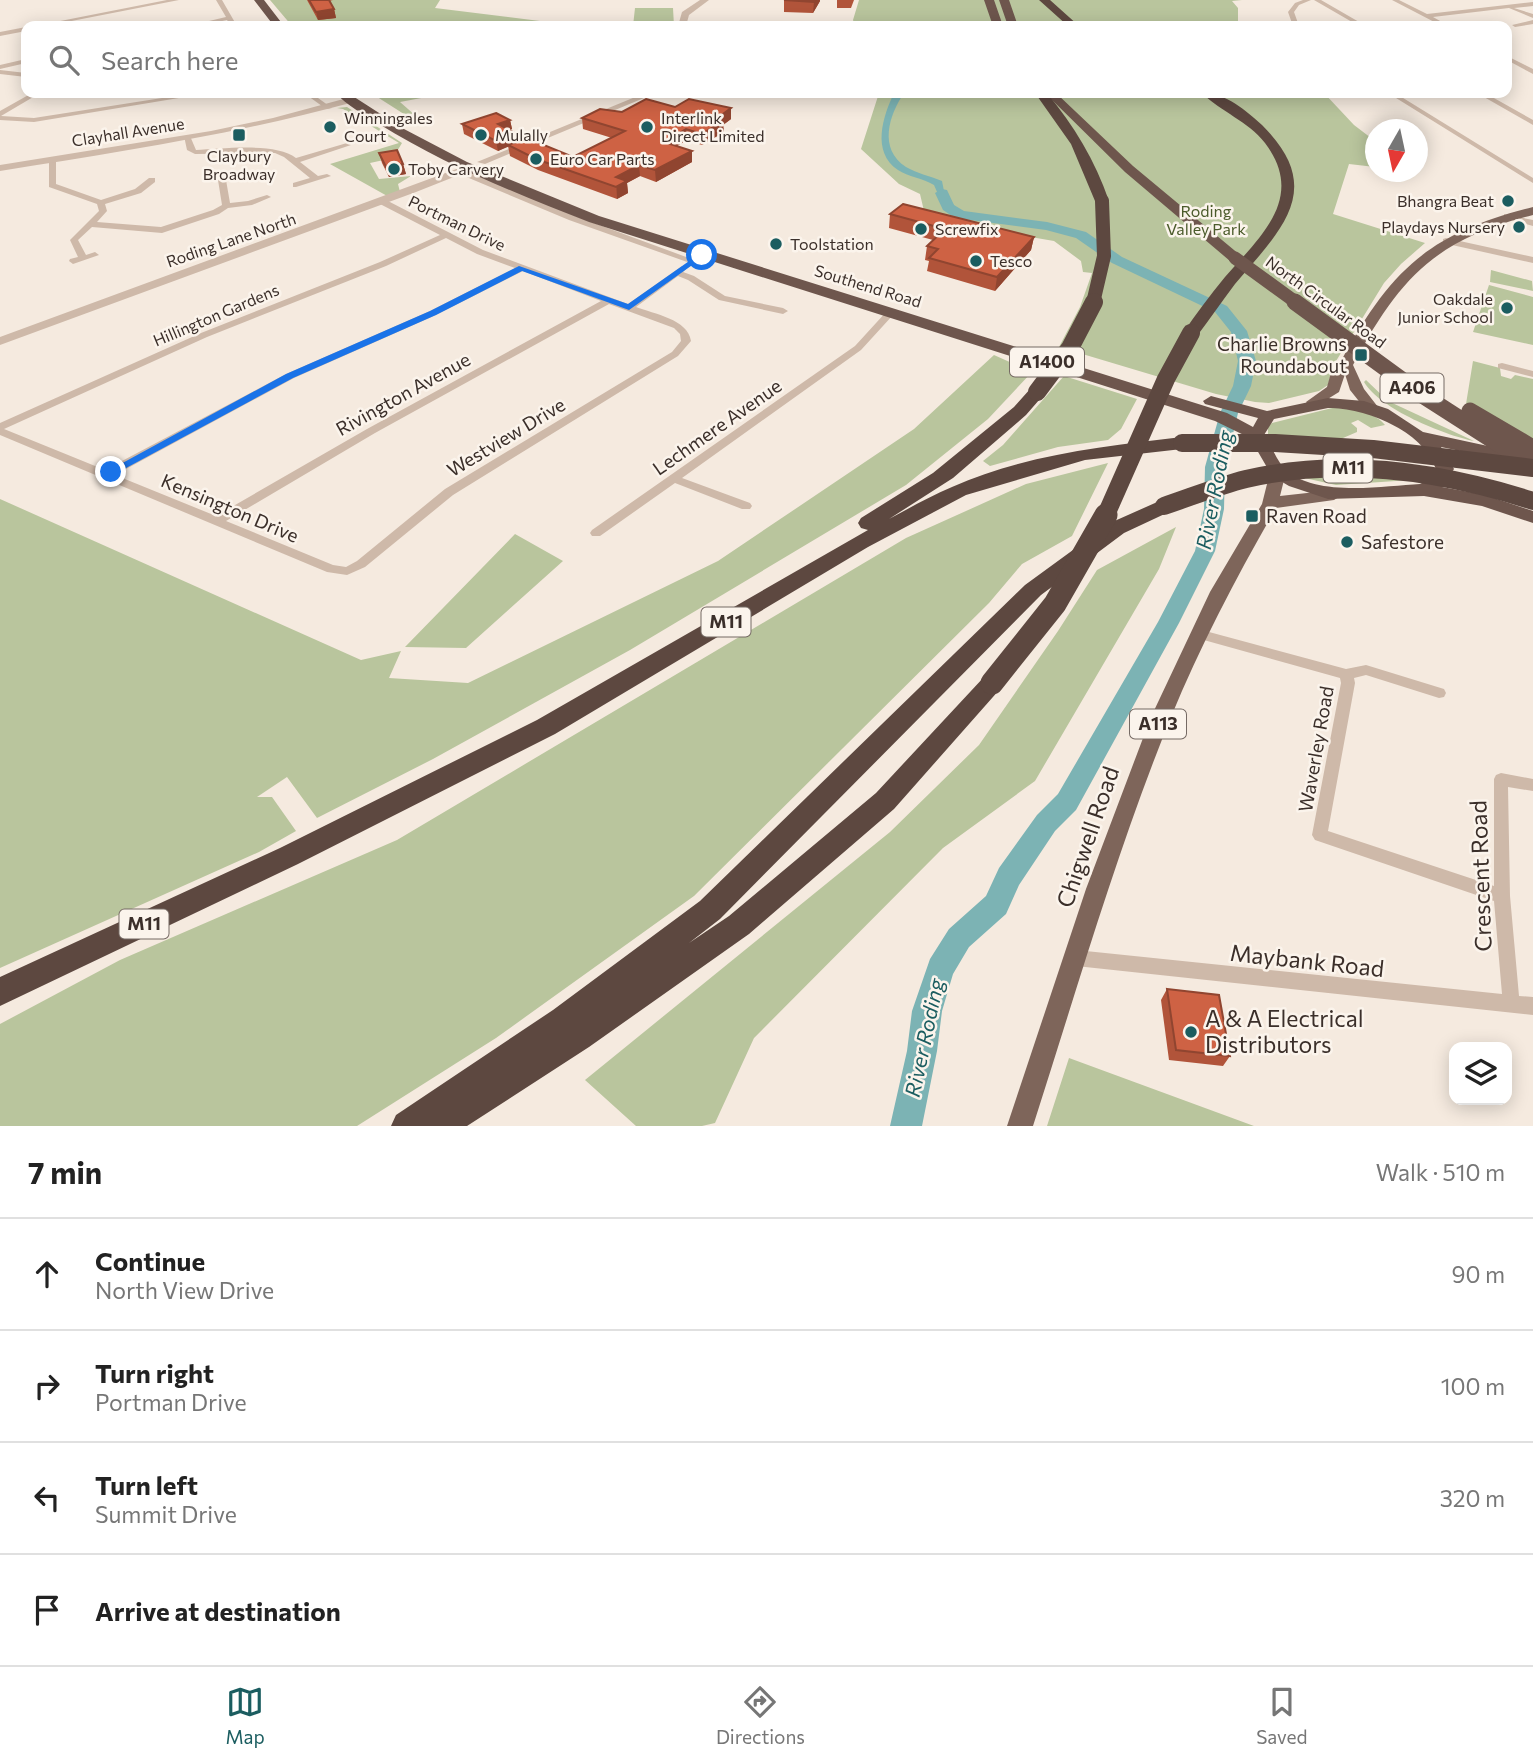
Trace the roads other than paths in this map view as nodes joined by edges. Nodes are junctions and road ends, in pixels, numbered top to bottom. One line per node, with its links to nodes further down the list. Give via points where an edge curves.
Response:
1 (176, 0): 18 (street)
2 (219, 0): 17 (street)
3 (248, 0): 21 (highway)
4 (259, 0): 22 (highway)
5 (687, 0): 12 (street)
6 (989, 0): 24 (highway)
7 (1004, 0): 25 (highway)
8 (1044, 0): 26 (highway)
9 (1308, 0): 27 (street, via 1291,12)
10 (1317, 0): 28 (street)
11 (1395, 0): 15 (street)
12 (703, 1): 23 (street)
13 (1533, 5): 14 (street)
14 (1512, 9): 15 (street); 16 (street)
15 (1427, 16): 29 (street)
16 (1533, 16)
17 (228, 18): 19 (street); 20 (street)
18 (64, 21)
19 (214, 21)
20 (230, 21)
21 (263, 21)
22 (275, 21)
23 (684, 21)
24 (996, 21)
25 (1011, 21)
26 (1068, 21)
27 (1294, 21)
28 (1354, 21)
29 (1436, 21)
30 (1533, 22): 31 (street)
31 (1515, 25)
32 (21, 30): 33 (street)
33 (0, 34)
34 (1512, 61): 38 (street)
35 (21, 62): 36 (street)
36 (0, 66)
37 (0, 72): 39 (street)
38 (1533, 72)
39 (21, 74)
40 (29, 98): 53 (street)
41 (174, 98): 53 (street, via 34,120)
42 (314, 98): 52 (street)
43 (346, 98): 52 (street, Clayhall Avenue)
44 (356, 98): 59 (highway, A1400, via 384,124)
45 (640, 98): 59 (street, Roding Lane North)
46 (1045, 98): 104 (highway, M11, bridge, via 1089,163 1102,201 1106,242 1101,283 1070,348 1037,392)
47 (1055, 98): 78 (highway, North Circular Road / A406, via 1129,169)
48 (1065, 98): 78 (highway, North Circular Road / A406)
49 (1217, 98): 127 (highway, M11, bridge, via 1262,132 1284,165 1287,197 1276,225 1230,280 1178,355 1111,506 1055,604 992,683 885,801 750,916)
50 (1399, 98): 65 (street)
51 (1489, 98): 54 (street)
52 (326, 106): 55 (street, Clayhall Avenue)
53 (0, 116)
54 (1533, 123)
55 (187, 138): 57 (street, Clayhall Avenue); 58 (street, via 195,152 260,149)
56 (348, 146): 58 (street)
57 (52, 160): 60 (street, Clayhall Avenue); 69 (street, via 52,185)
58 (295, 160): 62 (street)
59 (471, 167): 68 (street, Roding Lane North); 79 (highway, Southend Road / A1400); 94 (highway, Southend Road / A1400)
60 (0, 168)
61 (327, 176): 62 (street)
62 (316, 179): 66 (street)
63 (152, 180): 69 (street, via 138,191)
64 (222, 180): 70 (street)
65 (1533, 181)
66 (296, 185)
67 (267, 197): 70 (street)
68 (383, 202): 75 (street, Portman Drive); 88 (street, Roding Lane North)
69 (101, 203): 74 (street, via 103,211)
70 (226, 206): 74 (street, via 162,230)
71 (1533, 211): 72 (main road)
72 (1507, 216): 73 (street); 76 (main road)
73 (1533, 223)
74 (90, 224): 77 (street, via 74,240 78,260)
75 (446, 235): 81 (street, Portman Drive); 97 (street, Hillington Gardens, via 204,335)
76 (1446, 240): 80 (street); 89 (main road, via 1418,261 1379,306)
77 (95, 255)
78 (1237, 255): 100 (highway, North Circular Road / A406, bridge, via 1432,389); 102 (highway, North Circular Road / A406, bridge, via 1421,394)
79 (697, 258): 82 (street); 86 (highway, Southend Road / A1400)
80 (1533, 260)
81 (522, 268): 83 (street, Portman Drive); 105 (street, via 289,376)
82 (676, 273): 84 (street); 85 (street, via 722,298)
83 (609, 300): 84 (street, Portman Drive); 113 (street, Rivington Avenue, via 371,430)
84 (629, 308): 87 (street, Portman Drive)
85 (783, 311)
86 (890, 313): 94 (highway, Southend Road / A1400); 106 (street, Lechmere Avenue, via 858,348)
87 (677, 326): 115 (street, Westview Drive, via 686,341 675,354 449,492 355,568)
88 (0, 341)
89 (1346, 366): 92 (main road, via 1339,369 1334,389); 93 (main road)
90 (1503, 371): 91 (street)
91 (1533, 374)
92 (1312, 402): 93 (highway); 95 (highway)
93 (1371, 407): 98 (highway)
94 (1224, 412): 96 (highway, Southend Road / A1400)
95 (1268, 416): 96 (highway, Southend Road / A1400); 99 (highway)
96 (1245, 419): 99 (highway, Southend Road / A1400)
97 (0, 429): 105 (street, Kensington Drive)
98 (1416, 434): 101 (highway); 107 (highway, via 1443,459 1445,469 1437,483)
99 (1256, 435): 103 (highway)
100 (1533, 448)
101 (1533, 460)
102 (1533, 467): 117 (highway, M11, bridge, via 1275,443 1197,443 1085,454 1006,475 925,507)
103 (1278, 472): 108 (highway); 110 (main road, Chigwell Road / A113)
104 (946, 474): 117 (highway, M11, via 851,542); 121 (highway, M11)
105 (106, 475): 113 (street, Kensington Drive)
106 (675, 479): 111 (street); 114 (street, Lechmere Avenue)
107 (1424, 490): 108 (highway); 112 (highway, via 1485,501)
108 (1334, 495): 110 (main road)
109 (1533, 501): 127 (highway, M11, bridge, via 1433,476 1324,468 1254,477 1164,506 1117,527 1033,590 710,910)
110 (1270, 503): 116 (main road, Chigwell Road / A113)
111 (746, 506)
112 (1533, 517)
113 (217, 522): 115 (street, Kensington Drive)
114 (596, 533)
115 (331, 569)
116 (1198, 634): 118 (street, Waverley Road); 123 (main road, Chigwell Road / A113, via 1122,818)
117 (682, 649): 121 (highway, M11, via 546,727)
118 (1346, 674): 119 (street, via 1366,670); 122 (street, Waverley Road, via 1320,835)
119 (1440, 693)
120 (1533, 785): 122 (street, Crescent Road, via 1501,779)
121 (377, 813): 124 (highway, M11)
122 (1502, 896): 125 (street, Crescent Road)
123 (1076, 958): 125 (street, Maybank Road); 131 (main road, Chigwell Road / A113)
124 (0, 992)
125 (1511, 1005): 126 (street, Maybank Road)
126 (1533, 1006)
127 (571, 1028): 128 (highway, M11)
128 (500, 1076): 129 (highway, M11); 130 (highway, M11)
129 (407, 1126)
130 (438, 1126)
131 (1020, 1126)

